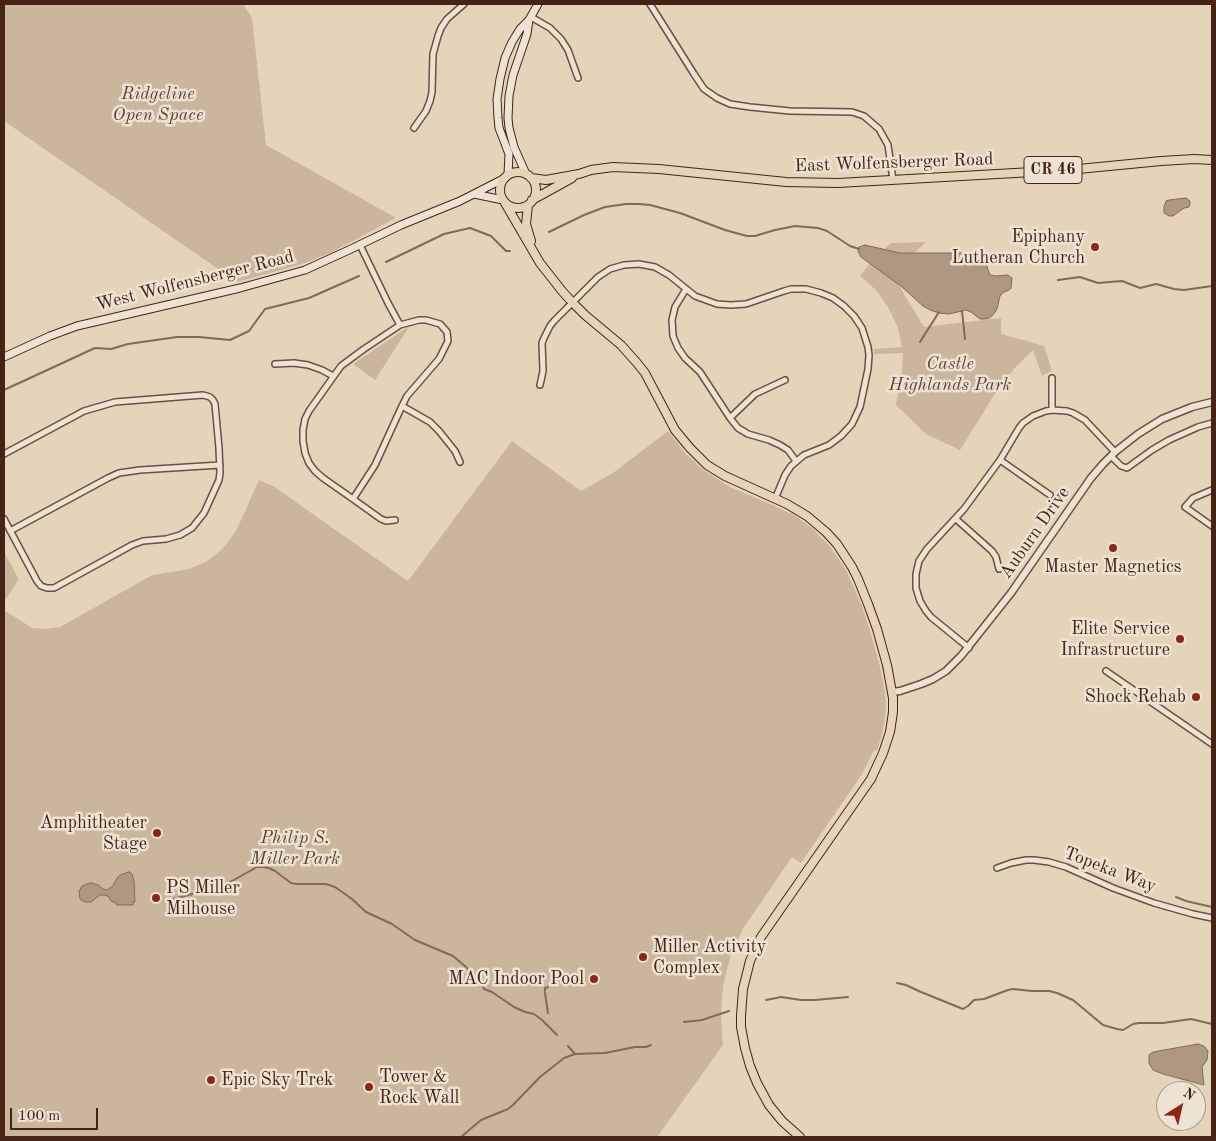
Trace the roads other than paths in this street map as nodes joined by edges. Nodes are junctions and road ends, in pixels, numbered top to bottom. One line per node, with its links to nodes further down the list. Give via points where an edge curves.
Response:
1 (464, 4): 6 (street, via 441,28 433,54 430,102)
2 (538, 4): 4 (main road)
3 (650, 4): 11 (street, via 704,89 730,104 852,112 864,116 879,129 888,145)
4 (530, 18): 5 (street, via 550,28 561,39); 9 (main road, via 509,49 498,89 499,128 508,154); 10 (main road, via 513,75 508,118 514,148)
5 (578, 78)
6 (414, 128)
7 (1212, 160): 11 (main road, East Wolfensberger Road / CR 46)
8 (579, 174): 10 (main road, East Wolfensberger Road, via 546,180); 11 (main road, East Wolfensberger Road / CR 46, via 613,166 786,182); 14 (main road, East Wolfensberger Road)
9 (506, 176): 10 (main road, via 517,172); 12 (main road, West Wolfensberger Road); 13 (main road, via 500,185)
10 (529, 176): 14 (main road, via 536,189)
11 (893, 180)
12 (474, 194): 13 (main road); 15 (main road, West Wolfensberger Road)
13 (504, 202): 14 (main road, via 517,208); 16 (main road)
14 (530, 202): 16 (main road, via 526,224)
15 (360, 245): 19 (street); 20 (main road, West Wolfensberger Road, via 305,270 82,325)
16 (533, 250): 18 (main road)
17 (686, 289): 18 (street, via 655,267 624,265 598,277); 29 (street, via 673,313 673,336 681,352 700,372); 34 (street, via 710,302 731,305 754,302 792,289 806,289 839,302 858,322 869,355 858,414 841,436)
18 (572, 302): 25 (street, via 554,321 544,338); 39 (main road, via 633,358 675,430 707,465)
19 (400, 325): 22 (street, via 347,361); 27 (street, via 418,320 433,322 444,328 449,337 439,359)
20 (4, 357)
21 (275, 364): 22 (street, via 308,365)
22 (333, 376): 40 (street, via 305,419 305,453 314,470)
23 (1052, 378): 28 (street)
24 (785, 380): 29 (street, via 755,394)
25 (540, 385)
26 (1212, 402): 32 (street, Auburn Drive, via 1162,419)
27 (402, 406): 35 (street, via 430,422 455,451); 40 (street, via 375,465)
28 (1052, 410): 32 (street, via 1067,411 1085,420); 33 (street, via 1039,413 1023,423)
29 (730, 418): 34 (street, via 748,434 780,444)
30 (1212, 423): 32 (street, via 1169,440 1127,468 1121,466)
31 (4, 454): 36 (street, via 100,405 203,395 215,404)
32 (1113, 454): 47 (street, Auburn Drive, via 1091,478 1011,593)
33 (1000, 460): 38 (street); 42 (street)
34 (796, 461): 39 (street, via 785,475)
35 (460, 462)
36 (220, 464): 45 (street, via 119,473); 45 (street, via 219,480 209,504 186,532 173,538 132,545 51,589 44,588 37,581)
37 (1212, 490): 44 (street, via 1193,498 1185,507)
38 (1050, 495)
39 (775, 498): 49 (main road, via 816,523 852,567 877,629)
40 (353, 499): 43 (street, via 381,519)
41 (4, 519): 45 (street)
42 (956, 519): 46 (street, via 992,551); 47 (street, via 923,555 916,574 916,588 926,611)
43 (395, 520)
44 (1212, 526)
45 (10, 531)
46 (999, 569)
47 (968, 648): 49 (street, Auburn Drive, via 937,677)
48 (1106, 671): 50 (street)
49 (892, 692): 53 (main road, via 890,732 875,772 765,931 745,979 741,1027 750,1066 769,1104)
50 (1212, 744)
51 (997, 868): 52 (street, Topeka Way, via 1026,860 1041,860 1154,903)
52 (1212, 918)
53 (800, 1137)

